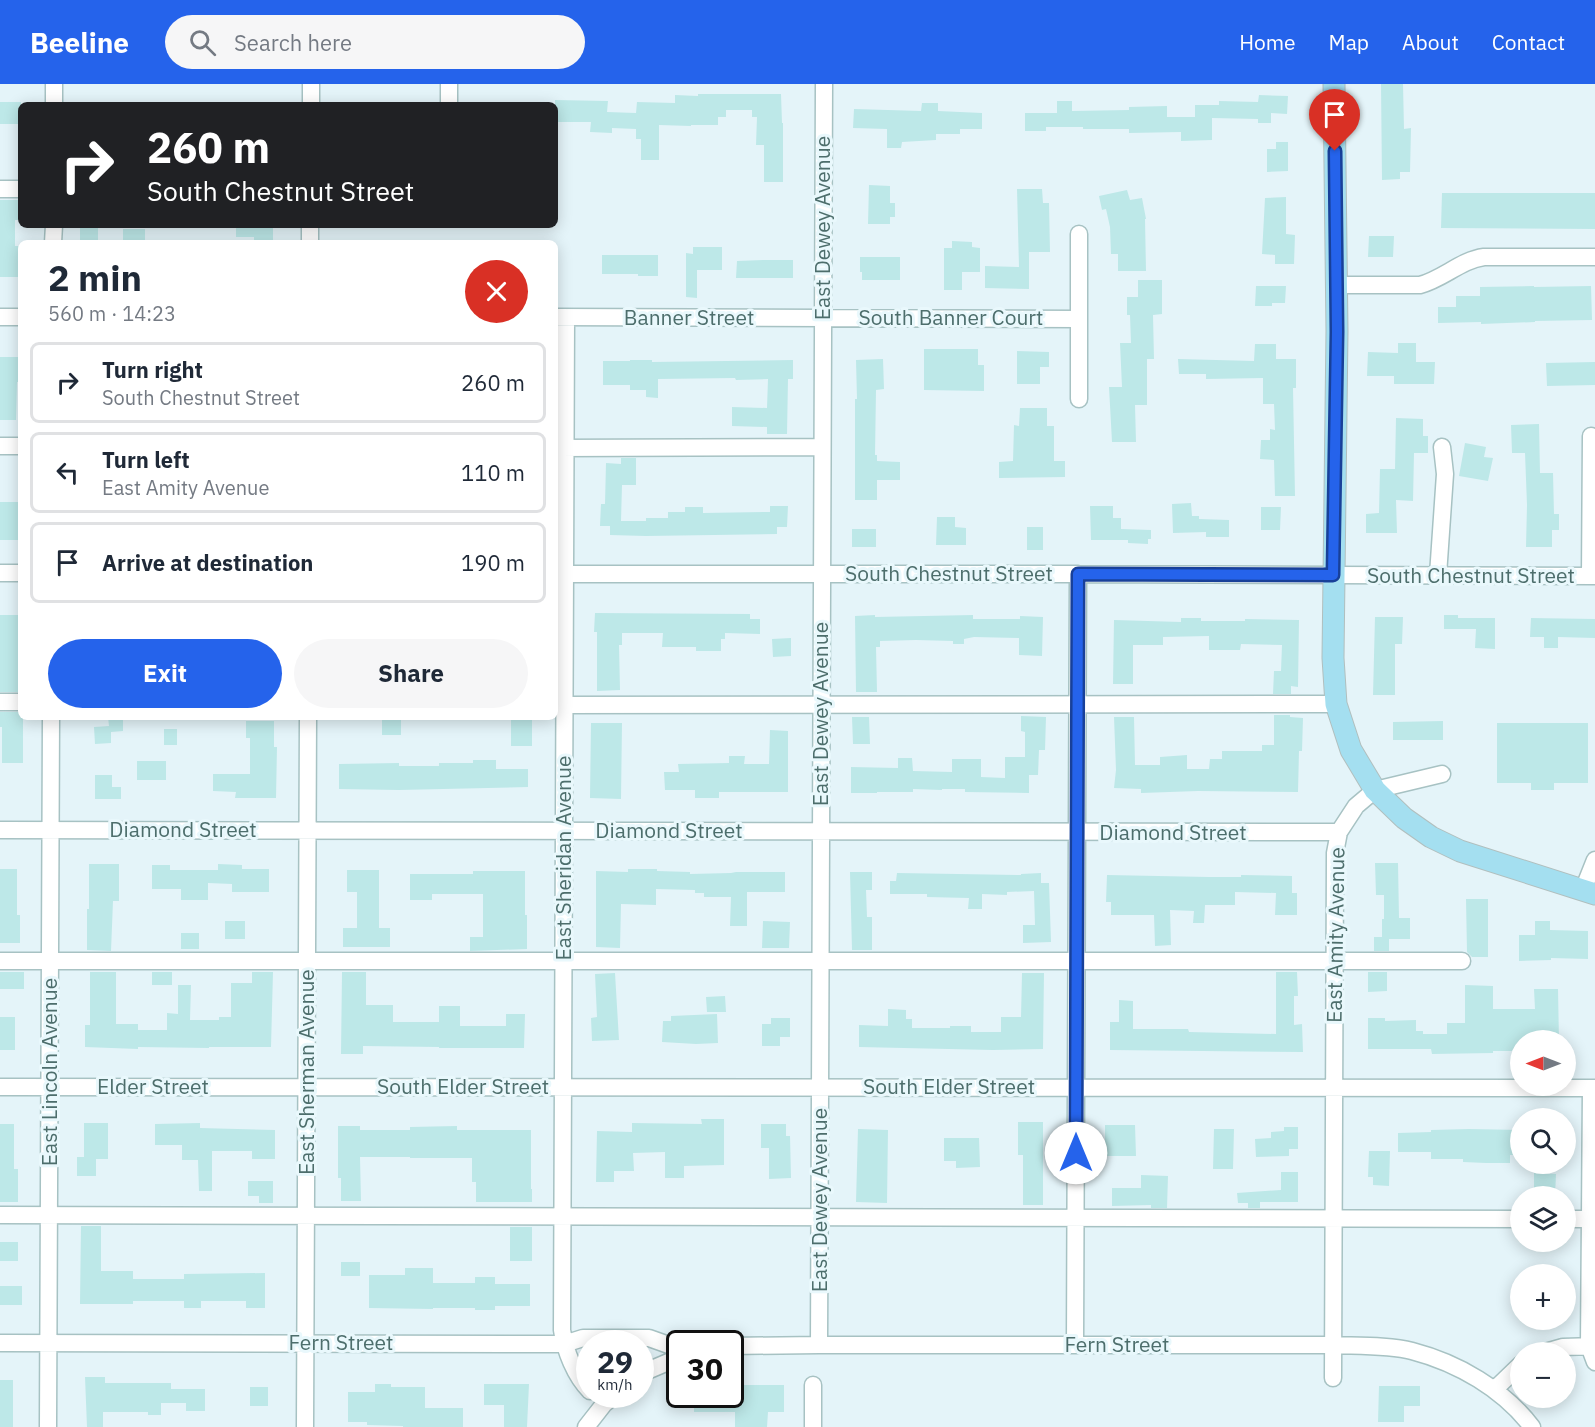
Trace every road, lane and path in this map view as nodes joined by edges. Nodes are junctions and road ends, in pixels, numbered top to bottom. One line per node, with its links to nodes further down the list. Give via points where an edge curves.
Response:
1 (54, 84): 6 (street)
2 (311, 84): 7 (street)
3 (449, 84): 8 (street)
4 (824, 84): 17 (street, East Dewey Avenue)
5 (1334, 84): 13 (main road)
6 (54, 102)
7 (311, 102)
8 (449, 102)
9 (0, 189): 10 (street)
10 (18, 189)
11 (1080, 234): 18 (street)
12 (1595, 257): 13 (street, via 1485,257 1472,259 1420,285)
13 (1336, 285): 31 (main road)
14 (0, 317): 15 (street)
15 (18, 317)
16 (560, 317): 17 (street, Banner Street); 25 (street, East Sheridan Avenue)
17 (823, 318): 18 (street, South Banner Court); 23 (street, East Dewey Avenue)
18 (1080, 319): 19 (street)
19 (1080, 399)
20 (1591, 436): 33 (street)
21 (0, 446): 22 (street)
22 (18, 446)
23 (822, 447): 25 (street); 29 (street, East Dewey Avenue)
24 (1442, 447): 32 (street, via 1445,474)
25 (560, 448): 28 (street, East Sheridan Avenue)
26 (0, 573): 27 (street)
27 (18, 573)
28 (560, 574): 29 (street, South Chestnut Street); 39 (street, East Sheridan Avenue)
29 (822, 574): 30 (street, South Chestnut Street); 36 (street, East Dewey Avenue)
30 (1078, 574): 31 (street, South Chestnut Street); 37 (street)
31 (1333, 575): 32 (street, South Chestnut Street); 38 (main road)
32 (1438, 575): 33 (street, South Chestnut Street)
33 (1593, 576)
34 (0, 702): 35 (street)
35 (18, 702)
36 (821, 704): 37 (street); 39 (street); 48 (street, East Dewey Avenue)
37 (1077, 704): 38 (street); 50 (street)
38 (1336, 704): 43 (main road, via 1351,750)
39 (560, 705): 47 (street, East Sheridan Avenue)
40 (51, 720): 45 (street, East Lincoln Avenue)
41 (308, 720): 46 (street, East Sherman Avenue)
42 (1442, 774): 43 (street)
43 (1375, 790): 49 (street, East Amity Avenue, via 1356,806); 52 (main road, via 1404,818 1460,851)
44 (0, 830): 45 (street, Diamond Street)
45 (51, 830): 46 (street, Diamond Street); 56 (street, East Lincoln Avenue)
46 (307, 830): 47 (street, Diamond Street); 58 (street, East Sherman Avenue)
47 (564, 830): 48 (street, Diamond Street); 53 (street, East Sheridan Avenue)
48 (821, 831): 50 (street, Diamond Street); 54 (street, East Dewey Avenue)
49 (1339, 832): 50 (street, Diamond Street); 60 (street, East Amity Avenue, via 1335,853)
50 (1077, 833): 59 (street)
51 (1595, 860): 52 (street)
52 (1589, 892)
53 (564, 960): 54 (street); 58 (street); 65 (street, East Sheridan Avenue)
54 (820, 960): 59 (street); 64 (street, East Dewey Avenue)
55 (0, 961): 56 (street)
56 (50, 961): 58 (street); 62 (street, East Lincoln Avenue)
57 (1462, 961): 60 (street)
58 (307, 962): 63 (street, East Sherman Avenue)
59 (1077, 962): 60 (street); 66 (street)
60 (1334, 962): 67 (street, East Amity Avenue)
61 (0, 1086): 62 (street, Elder Street)
62 (50, 1087): 63 (street, Elder Street); 70 (street, East Lincoln Avenue)
63 (306, 1087): 65 (street, South Elder Street); 71 (street, East Sherman Avenue)
64 (820, 1087): 65 (street, South Elder Street); 66 (street, South Elder Street); 73 (street, East Dewey Avenue)
65 (563, 1088): 72 (street, East Sheridan Avenue)
66 (1077, 1088): 67 (street, South Elder Street); 74 (street)
67 (1334, 1088): 68 (street, South Elder Street); 75 (street, East Amity Avenue)
68 (1593, 1088): 78 (street)
69 (0, 1215): 70 (street)
70 (49, 1215): 71 (street); 80 (street, East Lincoln Avenue)
71 (306, 1216): 72 (street); 81 (street, East Sherman Avenue)
72 (563, 1217): 73 (street); 82 (street, East Sheridan Avenue)
73 (819, 1217): 74 (street); 84 (street, East Dewey Avenue)
74 (1076, 1218): 75 (street); 85 (street)
75 (1334, 1218): 76 (street); 86 (street, East Amity Avenue)
76 (1510, 1219)
77 (1576, 1219): 78 (street)
78 (1590, 1219): 89 (street)
79 (0, 1343): 80 (street, Fern Street)
80 (48, 1343): 81 (street, Fern Street); 96 (street, East Lincoln Avenue)
81 (305, 1343): 82 (street, Fern Street); 97 (street, East Sherman Avenue)
82 (564, 1344): 83 (street, Fern Street, via 583,1338 649,1338); 90 (street, East Sheridan Avenue)
83 (666, 1344)
84 (819, 1344): 85 (street, Fern Street); 87 (street, Fern Street)
85 (1075, 1345): 86 (street, Fern Street)
86 (1333, 1345): 92 (street, East Amity Avenue); 94 (street, Fern Street, via 1410,1351 1456,1367)
87 (744, 1346)
88 (1576, 1349): 89 (street)
89 (1593, 1351)
90 (576, 1371)
91 (1510, 1375): 94 (street)
92 (1333, 1378)
93 (813, 1385): 99 (street)
94 (1494, 1390): 100 (street, Fern Street)
95 (598, 1408): 98 (street)
96 (48, 1427)
97 (305, 1427)
98 (586, 1427)
99 (813, 1427)
100 (1532, 1427)

